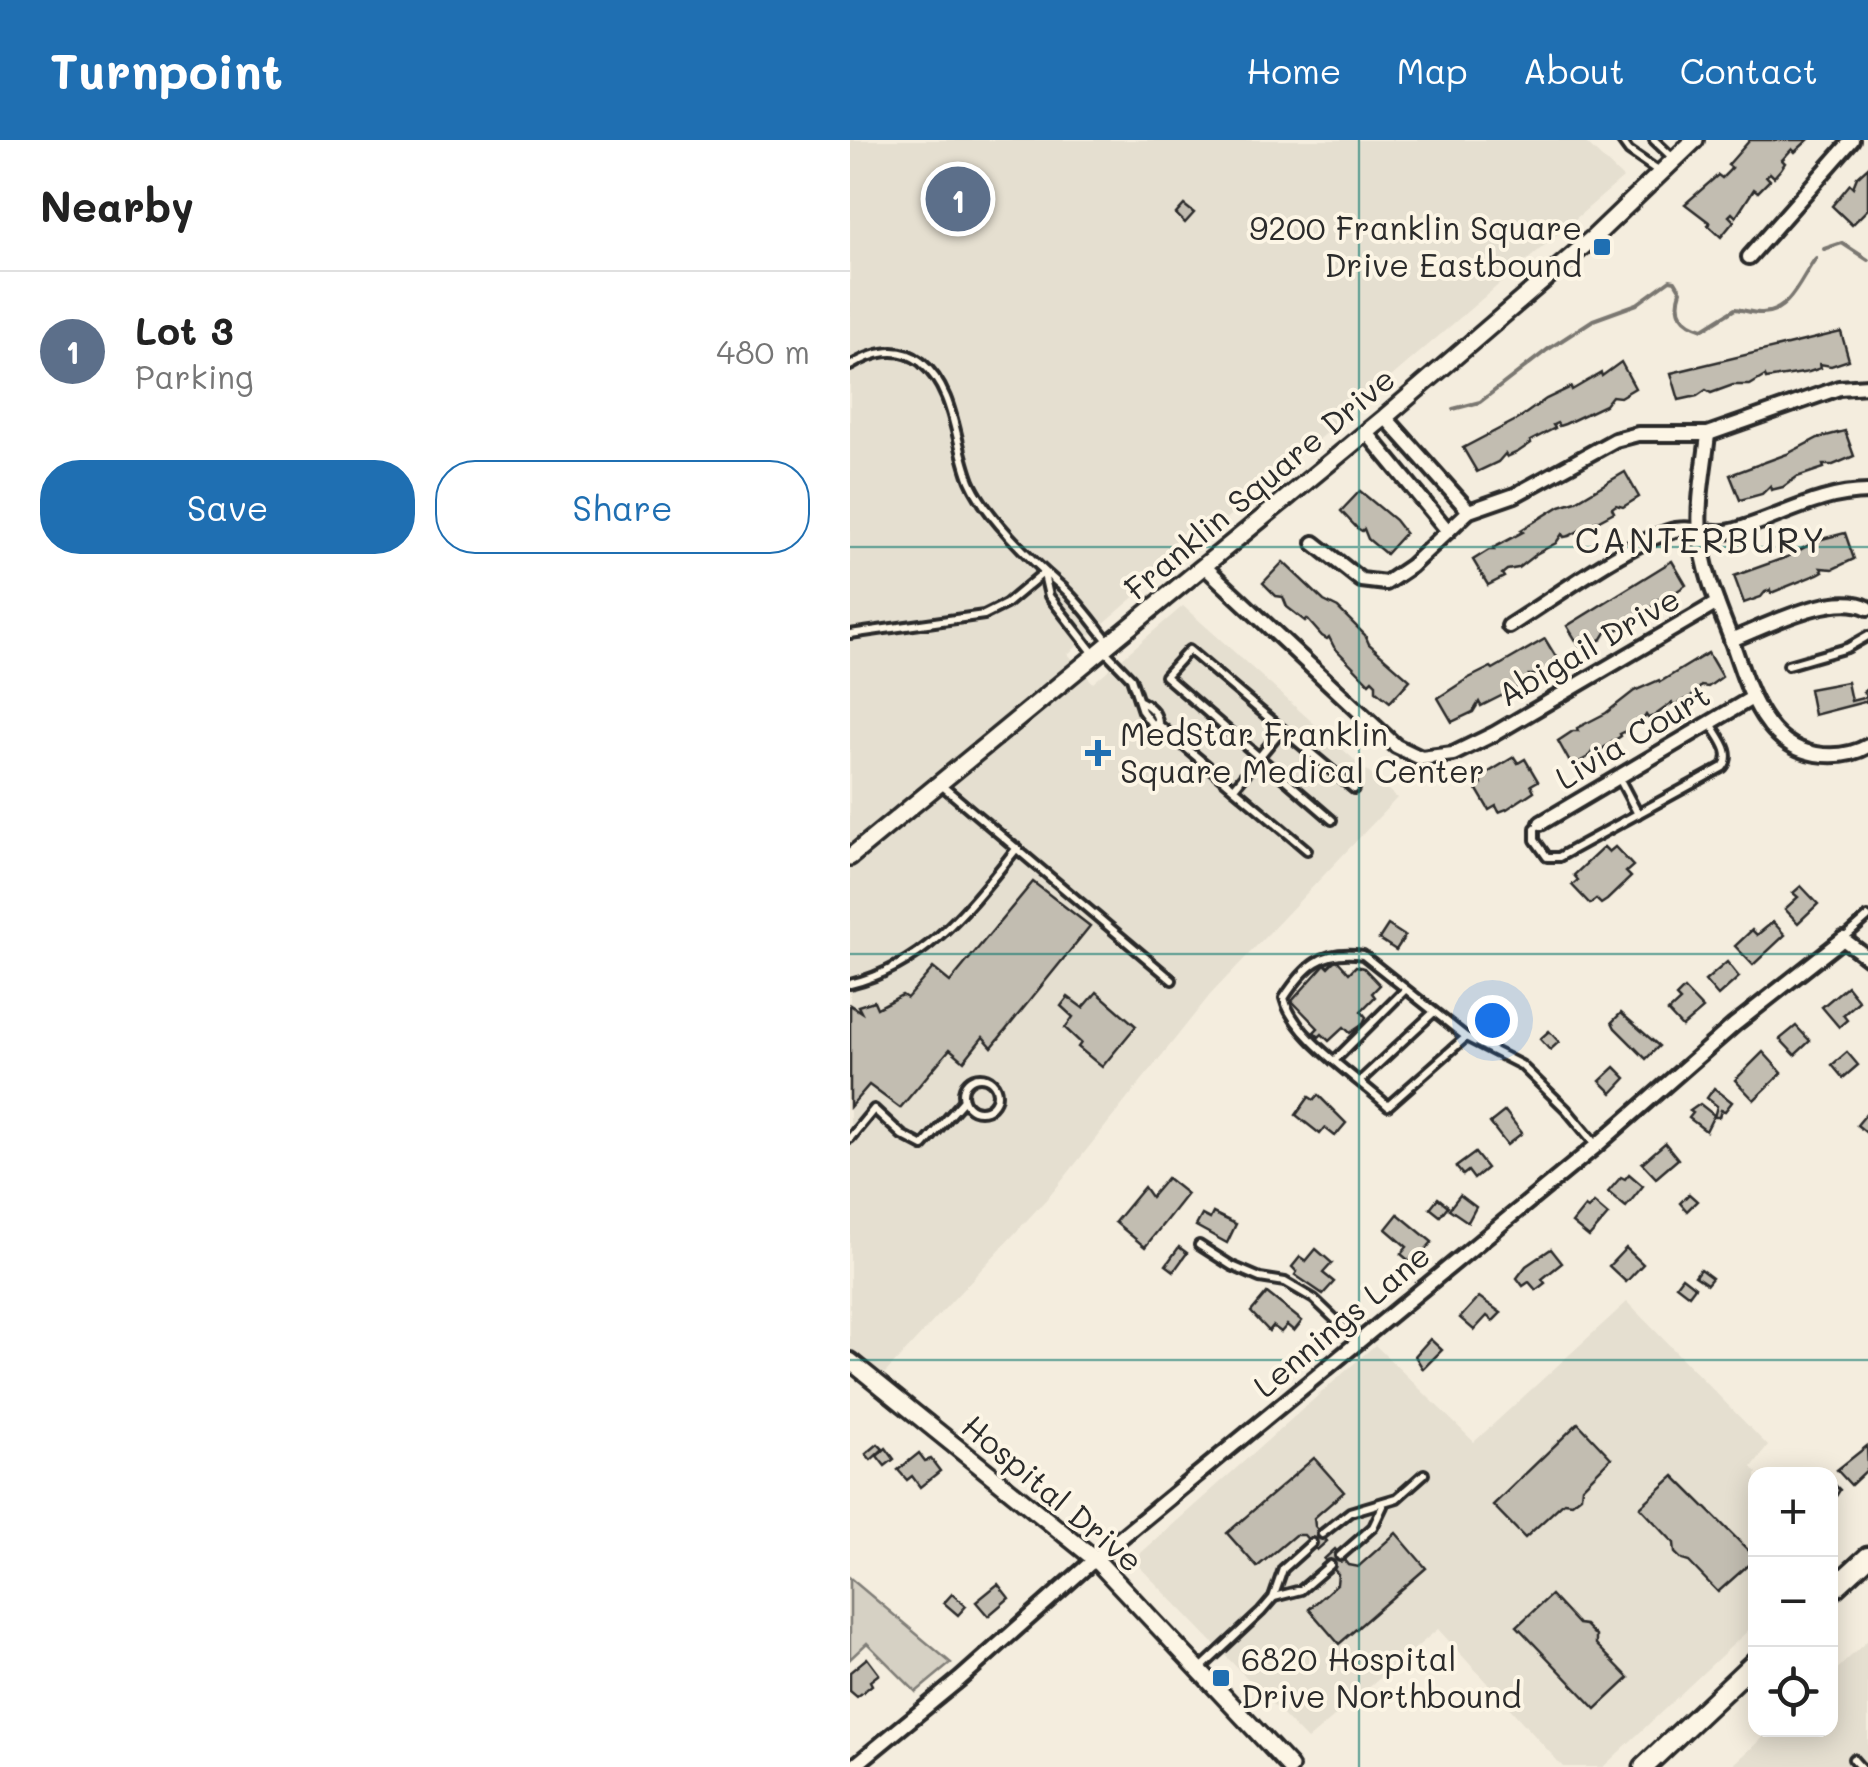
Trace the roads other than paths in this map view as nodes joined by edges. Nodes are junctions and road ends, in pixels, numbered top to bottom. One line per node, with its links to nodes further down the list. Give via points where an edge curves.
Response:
1 (1621, 140): 6 (lane)
2 (1654, 140): 5 (lane)
3 (1695, 140): 5 (street, Franklin Square Drive)
4 (1852, 140): 7 (street)
5 (1676, 161): 6 (street, Franklin Square Drive)
6 (1662, 174): 10 (street, Franklin Square Drive)
7 (1749, 257)
8 (850, 366): 19 (lane, via 886,350 918,358 930,370 946,396 974,488)
9 (1868, 386): 12 (street, via 1839,388)
10 (1385, 417): 11 (street, Franklin Square Drive); 14 (street)
11 (1366, 433): 16 (street); 18 (street, Franklin Square Drive)
12 (1708, 434): 14 (street, via 1615,440 1515,495); 15 (street)
13 (1868, 492): 15 (street, via 1812,500 1735,530)
14 (1469, 511): 16 (street)
15 (1699, 528): 20 (street); 22 (street, via 1658,536)
16 (1448, 531): 17 (street, via 1394,580 1375,584)
17 (1314, 542)
18 (1206, 567): 20 (street, Abigail Drive, via 1386,737 1421,758 1453,754 1494,734); 26 (street, Franklin Square Drive)
19 (1044, 573): 23 (lane, via 984,615); 26 (lane, via 1062,586); 26 (lane, via 1049,596)
20 (1718, 603): 25 (street)
21 (1868, 608): 25 (street, via 1853,602 1822,606)
22 (1509, 626)
23 (850, 634)
24 (1868, 636): 27 (lane)
25 (1731, 640): 28 (street)
26 (1103, 649): 34 (street, Franklin Square Drive); 35 (lane, via 1132,678 1152,723)
27 (1788, 665)
28 (1752, 698): 29 (street, Livia Court); 31 (street, via 1774,732 1794,747 1844,755)
29 (1710, 722): 33 (street, Livia Court); 37 (lane, via 1728,753 1723,767)
30 (1282, 729): 32 (lane); 32 (lane, via 1188,650 1164,676); 36 (lane)
31 (1868, 746)
32 (1258, 757): 35 (lane); 38 (lane)
33 (1618, 778): 37 (lane); 39 (street, Livia Court)
34 (940, 783): 40 (lane); 42 (street, Franklin Square Drive)
35 (1234, 788): 41 (lane)
36 (1354, 789)
37 (1638, 814): 39 (lane, via 1551,858 1535,840)
38 (1332, 820)
39 (1541, 823)
40 (1017, 848): 46 (lane); 47 (lane, via 934,943)
41 (1307, 850)
42 (850, 857)
43 (1868, 917): 44 (lane)
44 (1842, 940): 45 (street); 55 (street, Lennings Lane)
45 (1868, 958)
46 (1172, 980)
47 (850, 984)
48 (1405, 990): 49 (lane); 51 (lane); 51 (lane, via 1362,955 1344,952 1328,954 1300,974 1284,998 1288,1015)
49 (1434, 1012): 50 (lane); 52 (lane)
50 (1466, 1037): 52 (lane, via 1388,1106); 55 (lane, via 1530,1073)
51 (1334, 1061): 52 (lane)
52 (1360, 1080)
53 (964, 1100): 53 (lane, via 976,1111 988,1110 996,1102 995,1084 972,1079); 54 (lane, via 923,1146 874,1109)
54 (850, 1138)
55 (1596, 1146): 57 (street, Lennings Lane)
56 (1200, 1245): 57 (lane, via 1232,1266 1314,1299)
57 (1360, 1342): 65 (street, Lennings Lane)
58 (850, 1362): 65 (street, Hospital Drive)
59 (1424, 1474): 60 (lane)
60 (1383, 1504): 61 (lane, via 1350,1512); 63 (lane, via 1373,1528)
61 (1322, 1534)
62 (1312, 1544): 68 (lane, via 1283,1568)
63 (1340, 1556)
64 (1868, 1557): 67 (main road)
65 (1096, 1559): 70 (street, Hospital Drive); 72 (street, Lennings Lane)
66 (1330, 1565): 68 (lane, via 1301,1590)
67 (1838, 1584)
68 (1273, 1598): 70 (lane)
69 (1748, 1669): 74 (main road)
70 (1199, 1670): 73 (street, Hospital Drive)
71 (1853, 1760): 75 (lane)
72 (853, 1767)
73 (1290, 1767)
74 (1644, 1767)
75 (1860, 1767)

